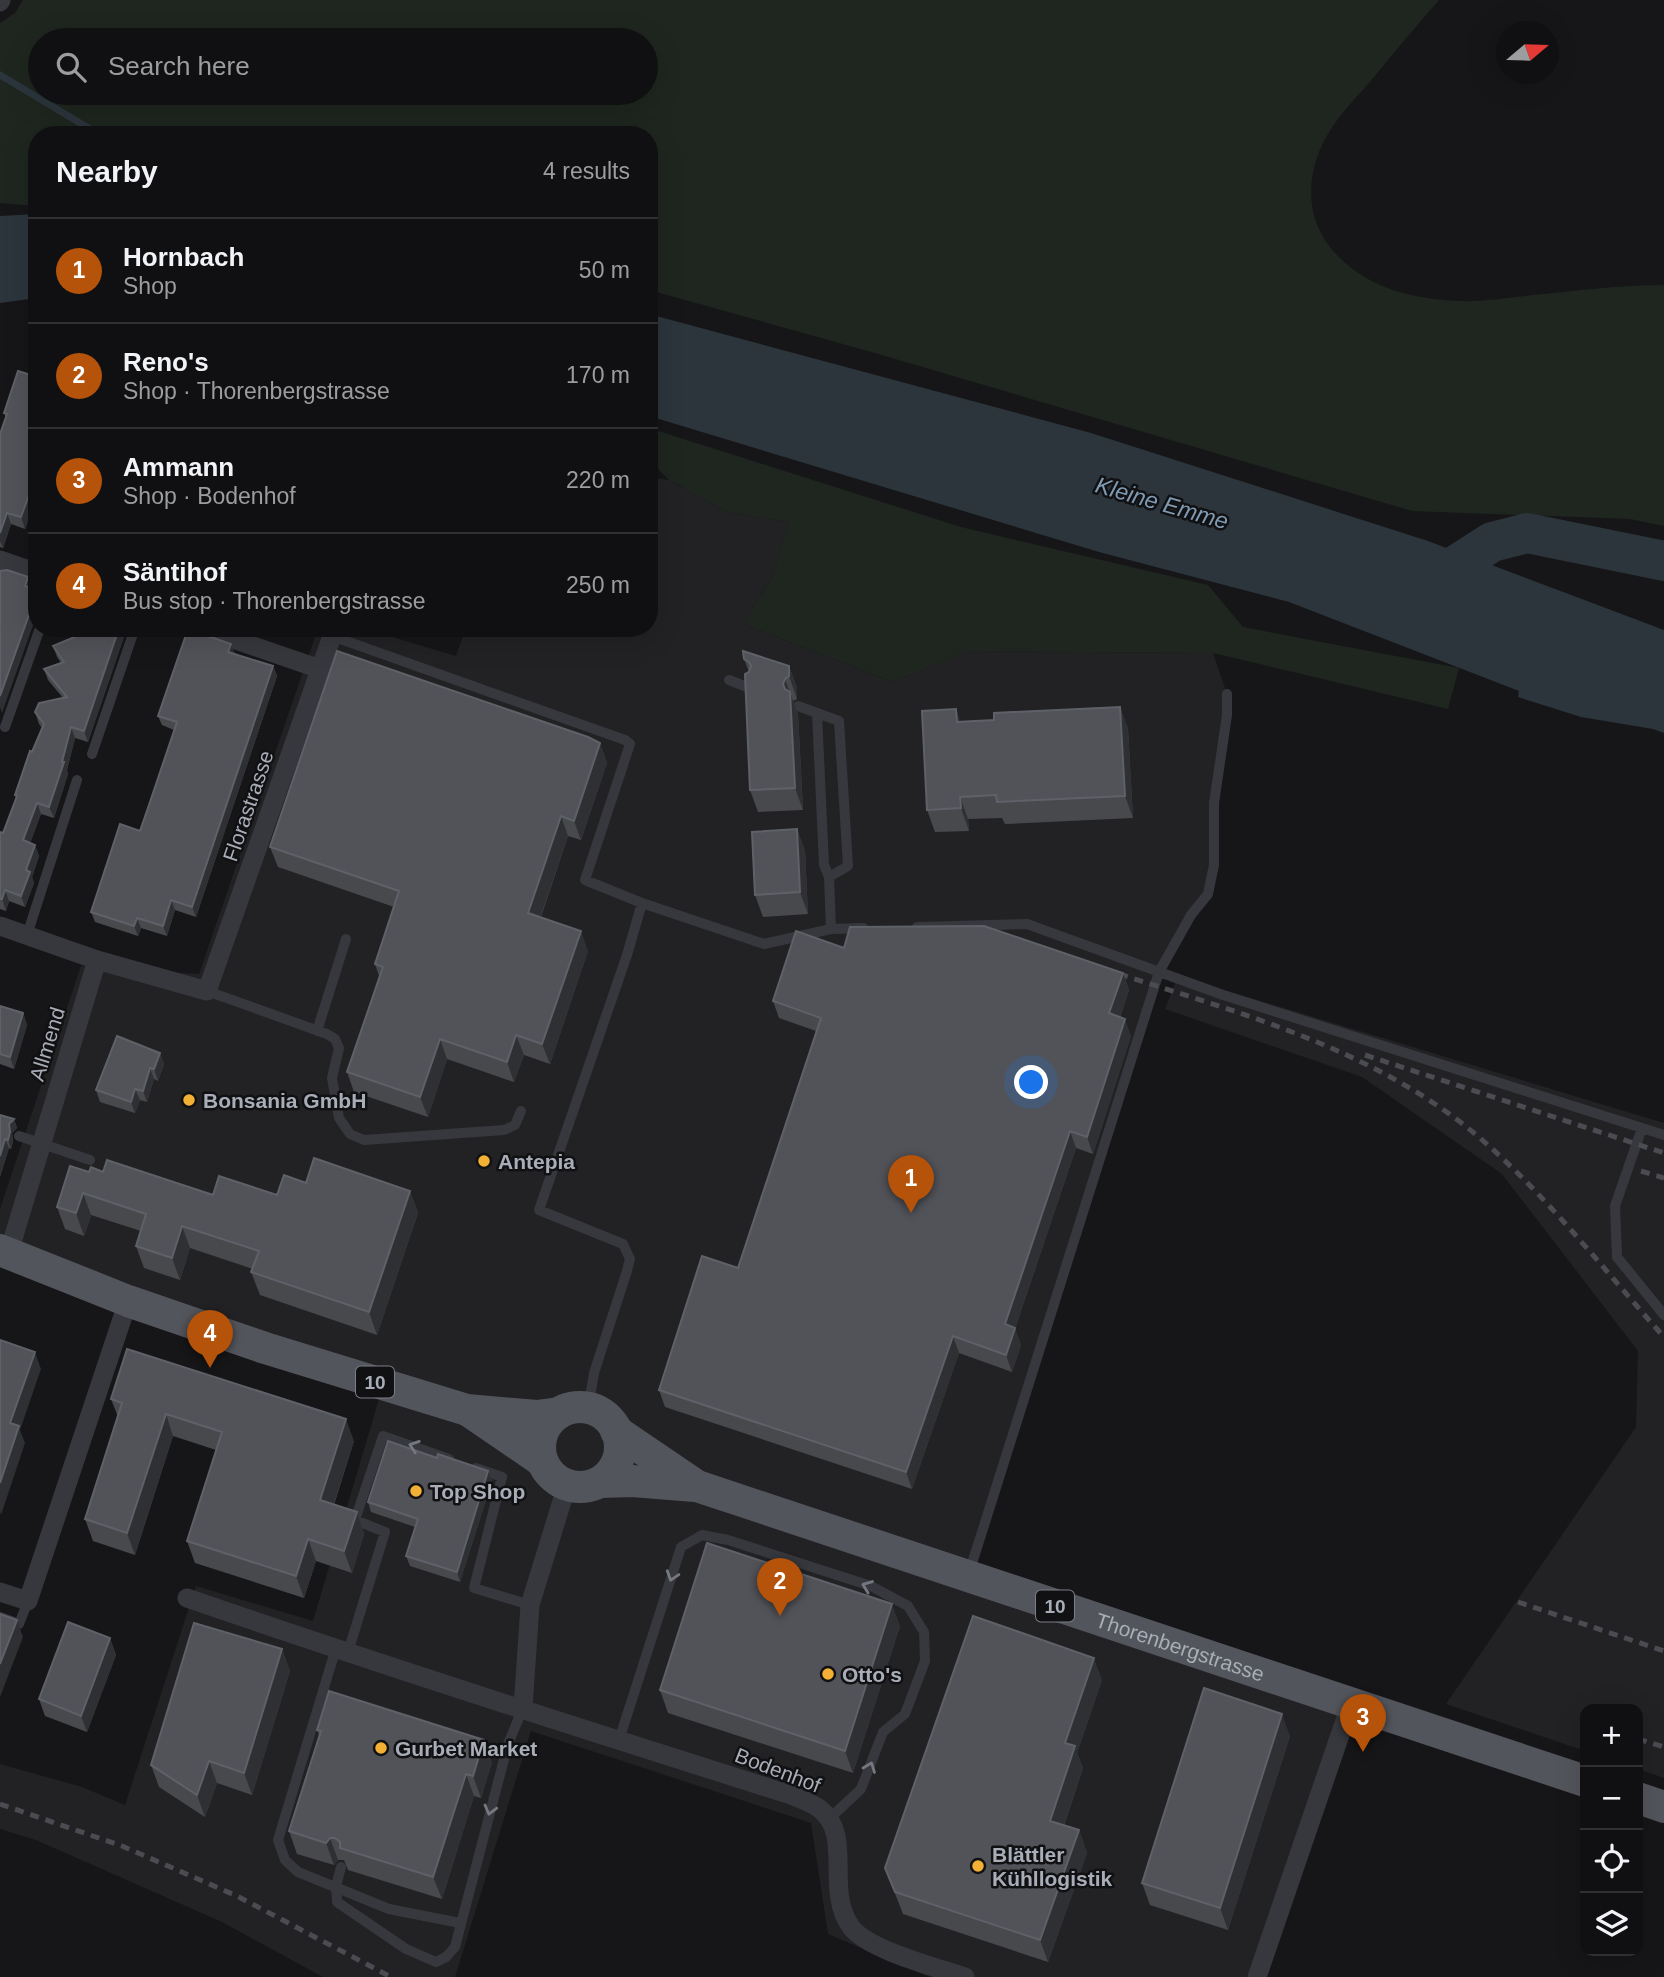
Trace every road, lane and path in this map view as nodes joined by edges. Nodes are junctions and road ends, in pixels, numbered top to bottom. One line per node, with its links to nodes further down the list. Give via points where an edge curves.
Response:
1 (0, 560): 2 (street)
2 (28, 570)
3 (37, 637): 14 (lane)
4 (132, 637): 15 (lane)
5 (237, 637): 8 (street)
6 (332, 637): 8 (street, Florastrasse)
7 (335, 637): 18 (lane, via 630,744 585,880)
8 (320, 669): 27 (street, Florastrasse)
9 (729, 680): 10 (lane)
10 (752, 689)
11 (1227, 694): 26 (lane, via 1208,894)
12 (798, 706): 13 (lane)
13 (817, 713): 17 (lane, via 824,865); 17 (lane, via 839,721 848,866)
14 (5, 727)
15 (92, 754)
16 (77, 780): 23 (lane)
17 (830, 877): 22 (lane)
18 (642, 903): 22 (lane, via 764,944); 39 (lane, via 539,1210 623,1244 630,1259 594,1373)
19 (0, 926): 23 (street)
20 (909, 927): 26 (lane, via 1027,924)
21 (870, 928): 22 (lane)
22 (831, 929)
23 (27, 935): 25 (street)
24 (346, 939): 28 (lane)
25 (97, 960): 27 (street); 33 (street, Allmend)
26 (1159, 972): 30 (lane); 47 (lane)
27 (207, 991): 28 (lane)
28 (317, 1031): 29 (lane, via 335,1039 339,1048 332,1078 339,1118 350,1135 364,1140 504,1130 515,1125)
29 (521, 1111)
30 (1642, 1128): 31 (lane); 37 (lane, via 1615,1206 1617,1256)
31 (1664, 1135)
32 (19, 1136): 33 (lane)
33 (41, 1143): 34 (lane); 35 (street, Allmend)
34 (90, 1160)
35 (4, 1251): 36 (main road, 10)
36 (128, 1301): 38 (main road, 10); 50 (street)
37 (1664, 1315)
38 (467, 1410): 39 (main road, 10, via 537,1416); 42 (main road, 10)
39 (574, 1411): 40 (main road, 10, via 601,1413); 42 (main road, via 546,1426 541,1437)
40 (616, 1431): 44 (main road, via 617,1460); 46 (main road, Thorenbergstrasse / 10)
41 (455, 1461): 53 (lane, one-way to 53, via 383,1436 355,1520 385,1532)
42 (542, 1461): 45 (main road, 10, via 556,1480)
43 (467, 1465): 51 (lane, via 502,1477 474,1588)
44 (600, 1482): 45 (main road, 10, via 586,1487); 46 (main road, Thorenbergstrasse / 10)
45 (567, 1485): 51 (street)
46 (697, 1486): 47 (main road, Thorenbergstrasse / 10)
47 (968, 1577): 54 (main road, Thorenbergstrasse / 10)
48 (0, 1592): 50 (street)
49 (187, 1598): 53 (street, Bodenhof)
50 (27, 1601): 52 (lane, via 19,1624)
51 (530, 1605): 55 (street)
52 (0, 1617)
53 (342, 1650): 55 (street, Bodenhof); 62 (lane, via 278,1840 285,1860 298,1872 389,1909)
54 (1351, 1703): 57 (main road, Thorenbergstrasse / 10); 64 (street)
55 (523, 1708): 56 (street, Bodenhof); 62 (lane, one-way to 62, via 508,1744)
56 (619, 1740): 60 (street, Bodenhof, via 791,1795 820,1809); 60 (lane, one-way to 56, via 861,1790 883,1732 905,1714 925,1661 924,1632 908,1606 871,1586 728,1540 702,1535 681,1547)
57 (1580, 1779)
58 (1643, 1800): 59 (main road)
59 (1664, 1807)
60 (829, 1819): 63 (street, Bodenhof, via 839,1847 839,1900 852,1929 878,1947)
61 (341, 1867): 62 (lane, bridge, via 337,1902 406,1949 436,1962 455,1948)
62 (460, 1923)
63 (965, 1977)
64 (1257, 1977)

